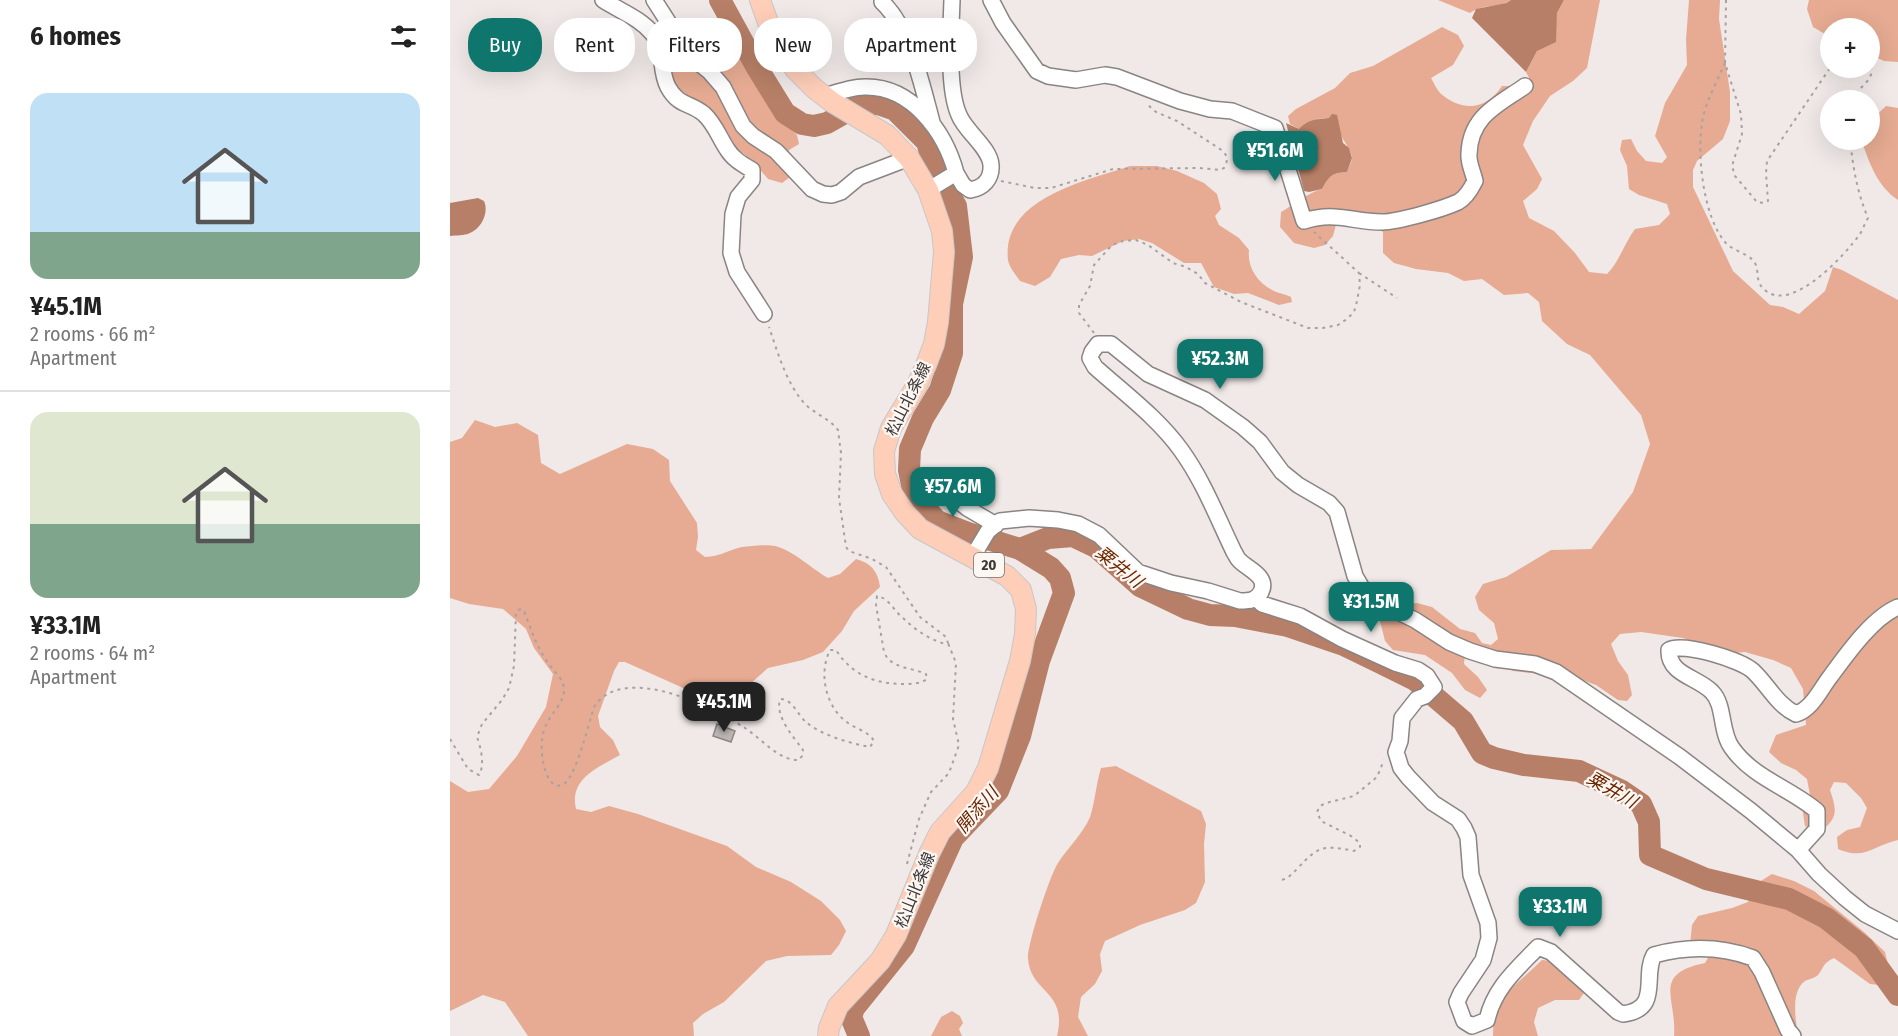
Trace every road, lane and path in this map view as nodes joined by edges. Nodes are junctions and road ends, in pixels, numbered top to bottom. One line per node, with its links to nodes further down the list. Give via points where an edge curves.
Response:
1 (603, 0): 24 (street, via 645,25 655,36 668,86 680,102 712,122 735,159 752,170 752,180 738,197 733,214 731,253 737,272)
2 (654, 0): 17 (street, via 690,56 723,87 743,126 776,151 812,189 832,195 842,192 859,177)
3 (760, 0): 13 (main road, 松山北条線 / 20, via 770,28 795,69)
4 (952, 0): 19 (street, via 954,96 958,115 990,159)
5 (991, 0): 21 (street, via 1037,71 1048,76 1076,81 1105,75 1116,77 1180,101 1232,111 1275,128)
6 (1726, 0): 8 (path)
7 (882, 2): 15 (street, via 896,20 917,65)
8 (1725, 63): 9 (path, via 1741,114 1742,134 1732,166 1735,176 1757,202 1768,201 1767,161); 16 (path, via 1702,122 1700,151 1705,189 1724,241 1755,263 1758,281 1765,291 1786,297 1818,280 1861,233 1868,218 1860,199)
9 (1823, 78)
10 (1869, 78): 12 (path)
11 (1525, 86): 21 (street, via 1482,116 1473,129 1468,155 1475,181 1460,201 1384,222 1329,215)
12 (1859, 90)
13 (829, 99): 15 (street, via 865,86 882,89 911,103); 17 (main road, 松山北条線 / 20, via 887,135)
14 (1147, 104): 19 (path, via 1223,151 1227,156 1224,168 1113,169 1051,188)
15 (932, 122): 18 (street, via 951,153)
16 (1851, 150)
17 (909, 158): 20 (main road, 松山北条線 / 20)
18 (954, 173): 19 (street, via 970,190 978,189); 20 (street)
19 (989, 177)
20 (932, 187): 28 (main road, 松山北条線 / 20, via 944,252 938,322 926,365 891,428 884,451 885,474 892,494 920,530 939,541)
21 (1305, 221): 22 (path)
22 (1359, 273): 23 (path); 25 (path, via 1357,301 1347,319 1338,325 1308,328 1241,302 1148,245 1136,240 1123,241 1112,245 1094,265 1090,286 1079,305 1079,312)
23 (1397, 298)
24 (764, 314): 31 (path, via 793,387 811,409 838,430 838,498 846,547 886,567 920,617 942,633)
25 (1098, 344): 29 (street, via 1090,358 1095,367 1181,450 1206,490 1234,552 1260,576 1263,585); 34 (street, via 1111,344 1149,374 1223,412 1260,442 1282,472 1329,503 1341,522 1355,576 1376,600 1470,651 1495,659 1534,663 1556,672 1680,757)
26 (932, 480): 27 (street)
27 (992, 528): 28 (street); 29 (street, via 1000,521 1029,518 1078,524 1099,535 1138,572 1240,601)
28 (975, 551): 38 (main road, 松山北条線 / 20, via 1021,590 1026,609 1020,661 998,737 976,792 940,832 896,935 880,961 838,1006)
29 (1257, 598): 33 (street, via 1262,604 1300,616 1427,676 1434,687 1417,699 1402,718)
30 (1898, 607): 34 (street, via 1872,625 1811,704 1796,714 1782,706 1753,671 1742,664 1696,649 1669,650 1675,669 1714,694 1725,737 1742,761 1817,811 1817,829)
31 (948, 643): 32 (path, via 922,634 886,599 877,596 886,659 923,672 927,679 914,684 876,681 856,672 836,650 830,650 825,667 827,696 837,713 872,737 870,747 820,732 784,698 779,704 781,716 803,750 799,760 790,760 746,728 698,702 652,689 627,688 598,701 573,772 559,786 549,780 542,743 546,724 563,696 562,680 540,652 522,609 516,613 509,688 477,737 482,770 479,776 468,769); 35 (path, via 956,663 953,719 959,745 949,772 931,792 919,819)
32 (450, 738)
33 (1396, 752): 36 (path, via 1383,761 1377,777 1354,796 1326,803 1317,812 1321,821 1360,843 1357,850 1321,848); 39 (street, via 1408,777 1433,803 1458,819 1468,837 1471,875 1488,923 1489,938 1484,960 1457,1002 1464,1021 1472,1026 1487,1020 1504,982 1538,947 1551,952 1623,1014 1639,1008 1647,999 1654,955 1716,948 1753,958)
34 (1798, 850): 37 (street, via 1858,909)
35 (906, 865)
36 (1282, 880)
37 (1898, 931)
38 (828, 1036)
39 (1793, 1036)

